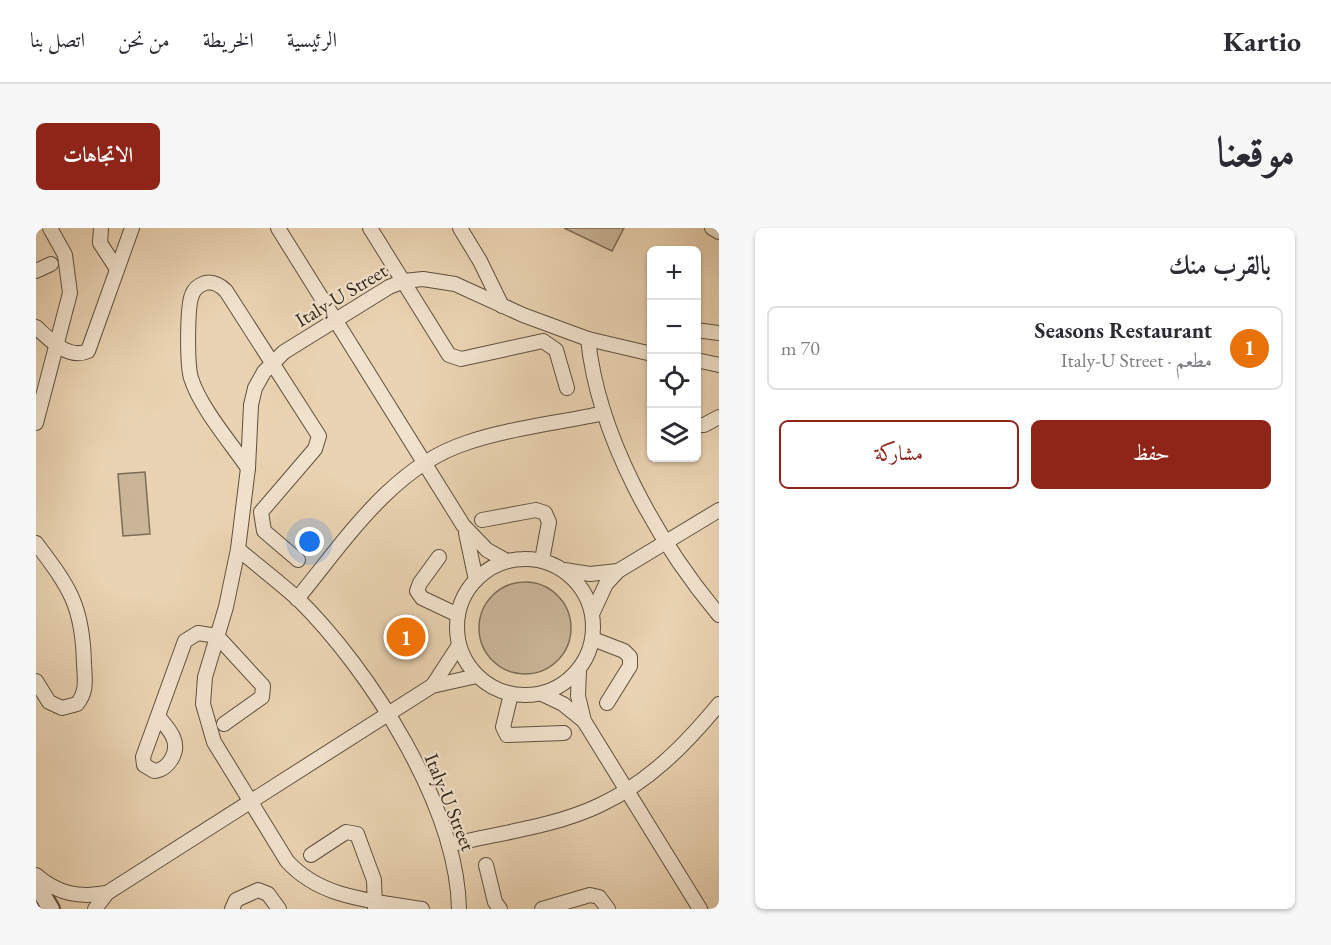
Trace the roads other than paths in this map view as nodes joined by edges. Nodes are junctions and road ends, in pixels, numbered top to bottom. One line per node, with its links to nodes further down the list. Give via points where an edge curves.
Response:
1 (50, 228): 19 (street, via 65,255 70,280)
2 (101, 228): 10 (street, via 100,243)
3 (132, 228): 10 (street)
4 (278, 228): 14 (street)
5 (370, 228): 12 (street)
6 (460, 228): 13 (street)
7 (712, 228): 8 (street)
8 (719, 232)
9 (51, 264): 11 (street)
10 (117, 269): 19 (street, via 91,347 80,353)
11 (36, 272)
12 (405, 280): 13 (street, Italy-U Street, via 443,281); 14 (street, Italy-U Street); 24 (street, via 453,358 543,341 556,350)
13 (502, 306): 18 (street, Italy-U Street)
14 (335, 320): 22 (street, Italy-U Street); 29 (street)
15 (36, 327): 19 (street)
16 (701, 331): 17 (street)
17 (719, 333)
18 (588, 339): 20 (street, Italy-U Street); 25 (street, via 593,377)
19 (58, 347): 27 (street)
20 (647, 353)
21 (701, 361): 23 (street)
22 (270, 364): 30 (street, Italy-U Street, via 252,396); 30 (street, via 222,287 208,283 195,289 191,298 188,358 191,377); 38 (street, via 319,436 315,449 261,512 264,531)
23 (719, 365)
24 (567, 388)
25 (604, 413): 29 (street, via 465,443); 34 (street, via 626,466)
26 (719, 417): 28 (street)
27 (36, 423)
28 (701, 425)
29 (424, 463): 33 (street); 44 (street, via 382,498)
30 (248, 468): 36 (street, Italy-U Street)
31 (719, 510): 34 (street)
32 (482, 520): 39 (street, via 536,510 545,513 549,522)
33 (463, 525): 40 (street, via 487,550); 43 (street)
34 (667, 541): 42 (street); 47 (street)
35 (36, 543): 53 (street, via 78,608 85,691 77,704 62,708 49,702)
36 (238, 549): 44 (street, Italy-U Street); 48 (street, Italy-U Street)
37 (439, 557): 46 (street, via 417,591 422,598)
38 (298, 560)
39 (542, 560): 40 (street); 41 (street)
40 (507, 561): 43 (street)
41 (563, 570): 42 (street, via 590,574); 45 (street, via 582,588)
42 (618, 571): 45 (street, via 606,584)
43 (476, 580): 46 (street, via 464,596)
44 (297, 599): 59 (street, Italy-U Street)
45 (592, 612): 49 (street)
46 (458, 615): 50 (street)
47 (719, 615)
48 (217, 636): 60 (street, via 198,633 185,641); 62 (street, via 262,682 264,690 259,699); 65 (street, Italy-U Street, via 205,677 205,717 214,742)
49 (593, 639): 51 (street); 57 (street, via 630,657 630,666)
50 (459, 645): 52 (street); 54 (street)
51 (579, 670): 56 (street, via 562,685); 61 (street, via 578,696)
52 (477, 676): 54 (street); 55 (street)
53 (36, 681)
54 (432, 686): 59 (street)
55 (511, 694): 56 (street); 63 (street, via 503,727 507,735)
56 (542, 694): 61 (street)
57 (607, 703)
58 (719, 704): 64 (street, via 670,758)
59 (388, 714): 65 (street); 66 (street, Italy-U Street, via 422,778)
60 (159, 717)
61 (584, 721): 64 (street)
62 (224, 724)
63 (564, 733)
64 (627, 790): 66 (street, via 598,806 562,818); 82 (street)
65 (250, 801): 71 (street); 72 (street, Italy-U Street, via 287,861 303,876 333,892)
66 (449, 845): 78 (street, Italy-U Street)
67 (311, 855): 72 (street, via 346,832 357,834 374,880)
68 (486, 865): 79 (street)
69 (36, 875): 71 (street, via 60,892 83,896)
70 (36, 884): 73 (street)
71 (107, 893): 74 (street)
72 (376, 905): 77 (street, Italy-U Street)
73 (51, 909)
74 (95, 909)
75 (232, 909): 76 (street, via 236,900 258,890 268,894)
76 (279, 909)
77 (422, 909)
78 (459, 909)
79 (500, 909)
80 (542, 909): 81 (street, via 590,895 599,897)
81 (608, 909)
82 (700, 909)

